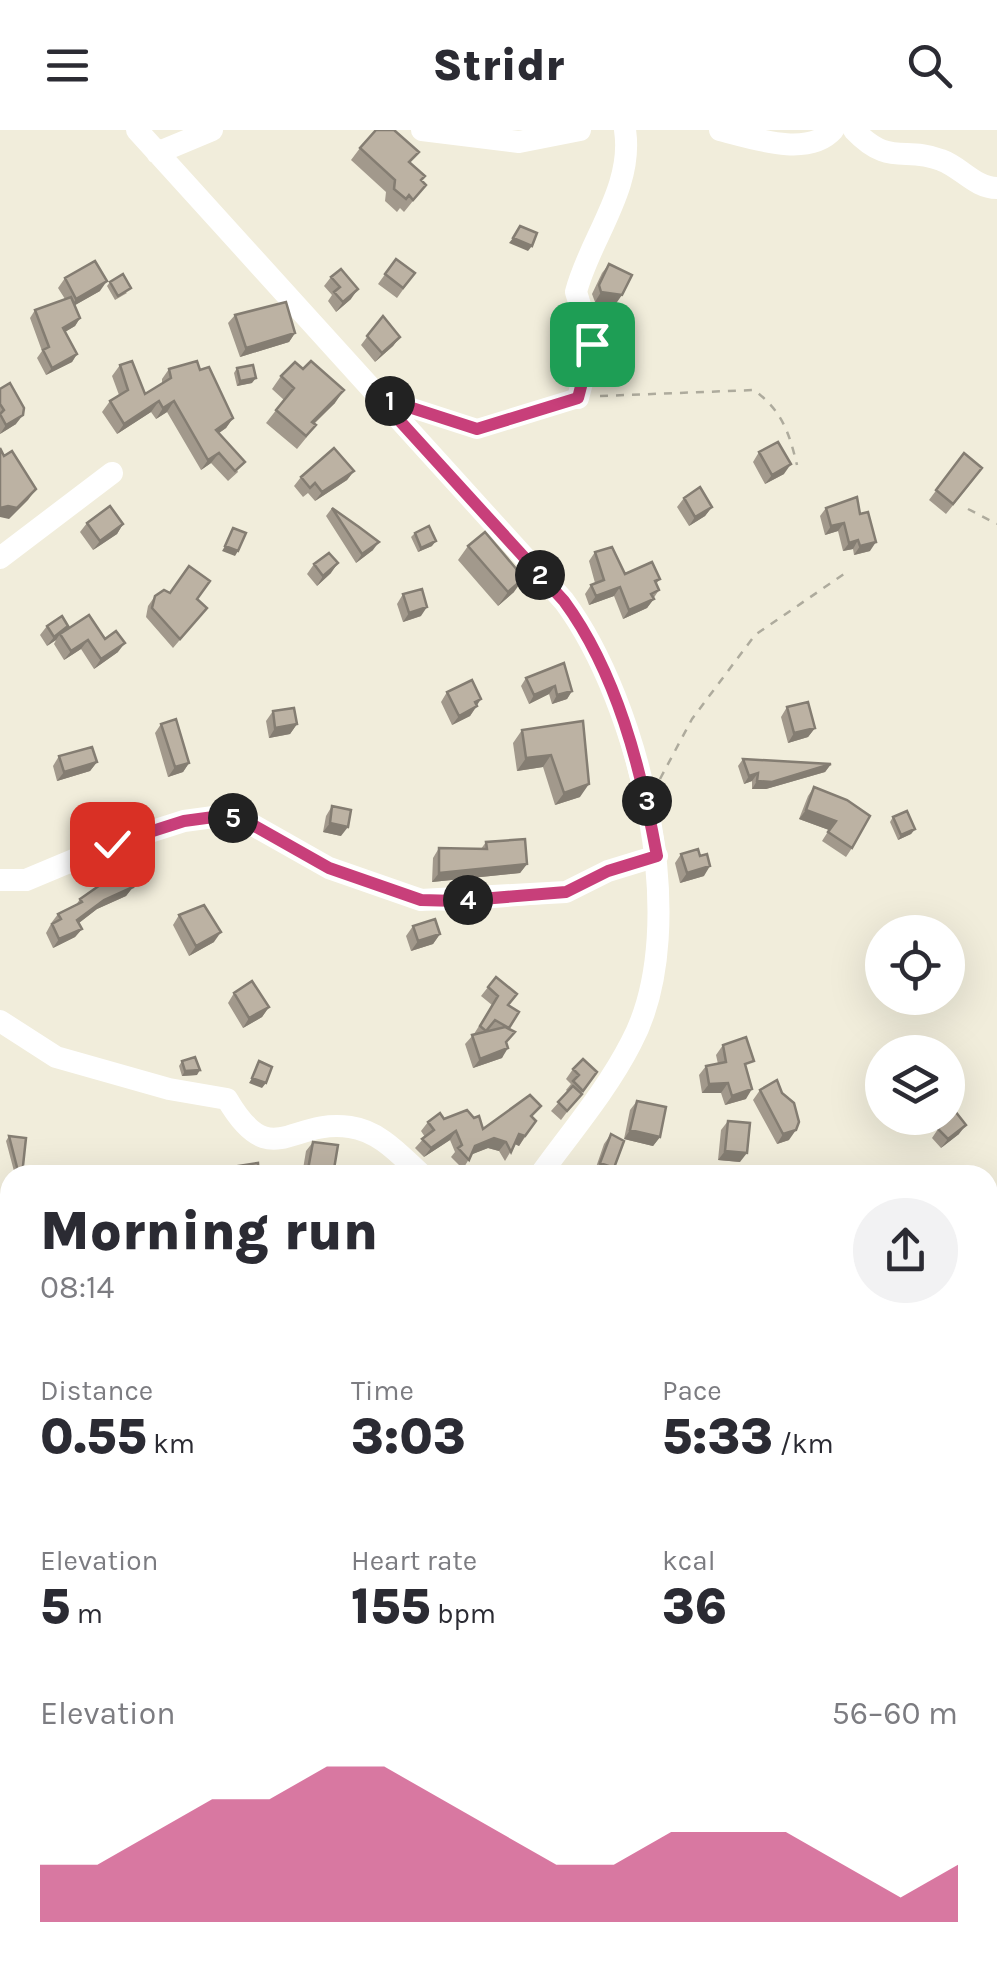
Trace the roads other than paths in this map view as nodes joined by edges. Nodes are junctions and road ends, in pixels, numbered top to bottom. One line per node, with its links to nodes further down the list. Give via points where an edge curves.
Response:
1 (137, 130): 8 (street)
2 (212, 130): 8 (street)
3 (422, 130): 4 (street, via 518,142)
4 (580, 130)
5 (625, 130): 10 (street, via 604,229 576,292 592,344)
6 (720, 130): 7 (street, via 804,144)
7 (840, 130): 9 (street, via 892,156 939,159)
8 (157, 153): 13 (street, via 589,635 647,802)
9 (997, 188)
10 (578, 398)
11 (112, 473): 12 (street)
12 (0, 558)
13 (657, 856): 14 (street, via 566,892 421,900 329,868 244,820 221,816 112,844 26,880); 17 (street, via 657,959 633,1041)
14 (0, 880)
15 (0, 1021): 16 (street, via 56,1057 227,1099 247,1130 263,1139 279,1142 350,1126 378,1136)
16 (411, 1165)
17 (547, 1165)

